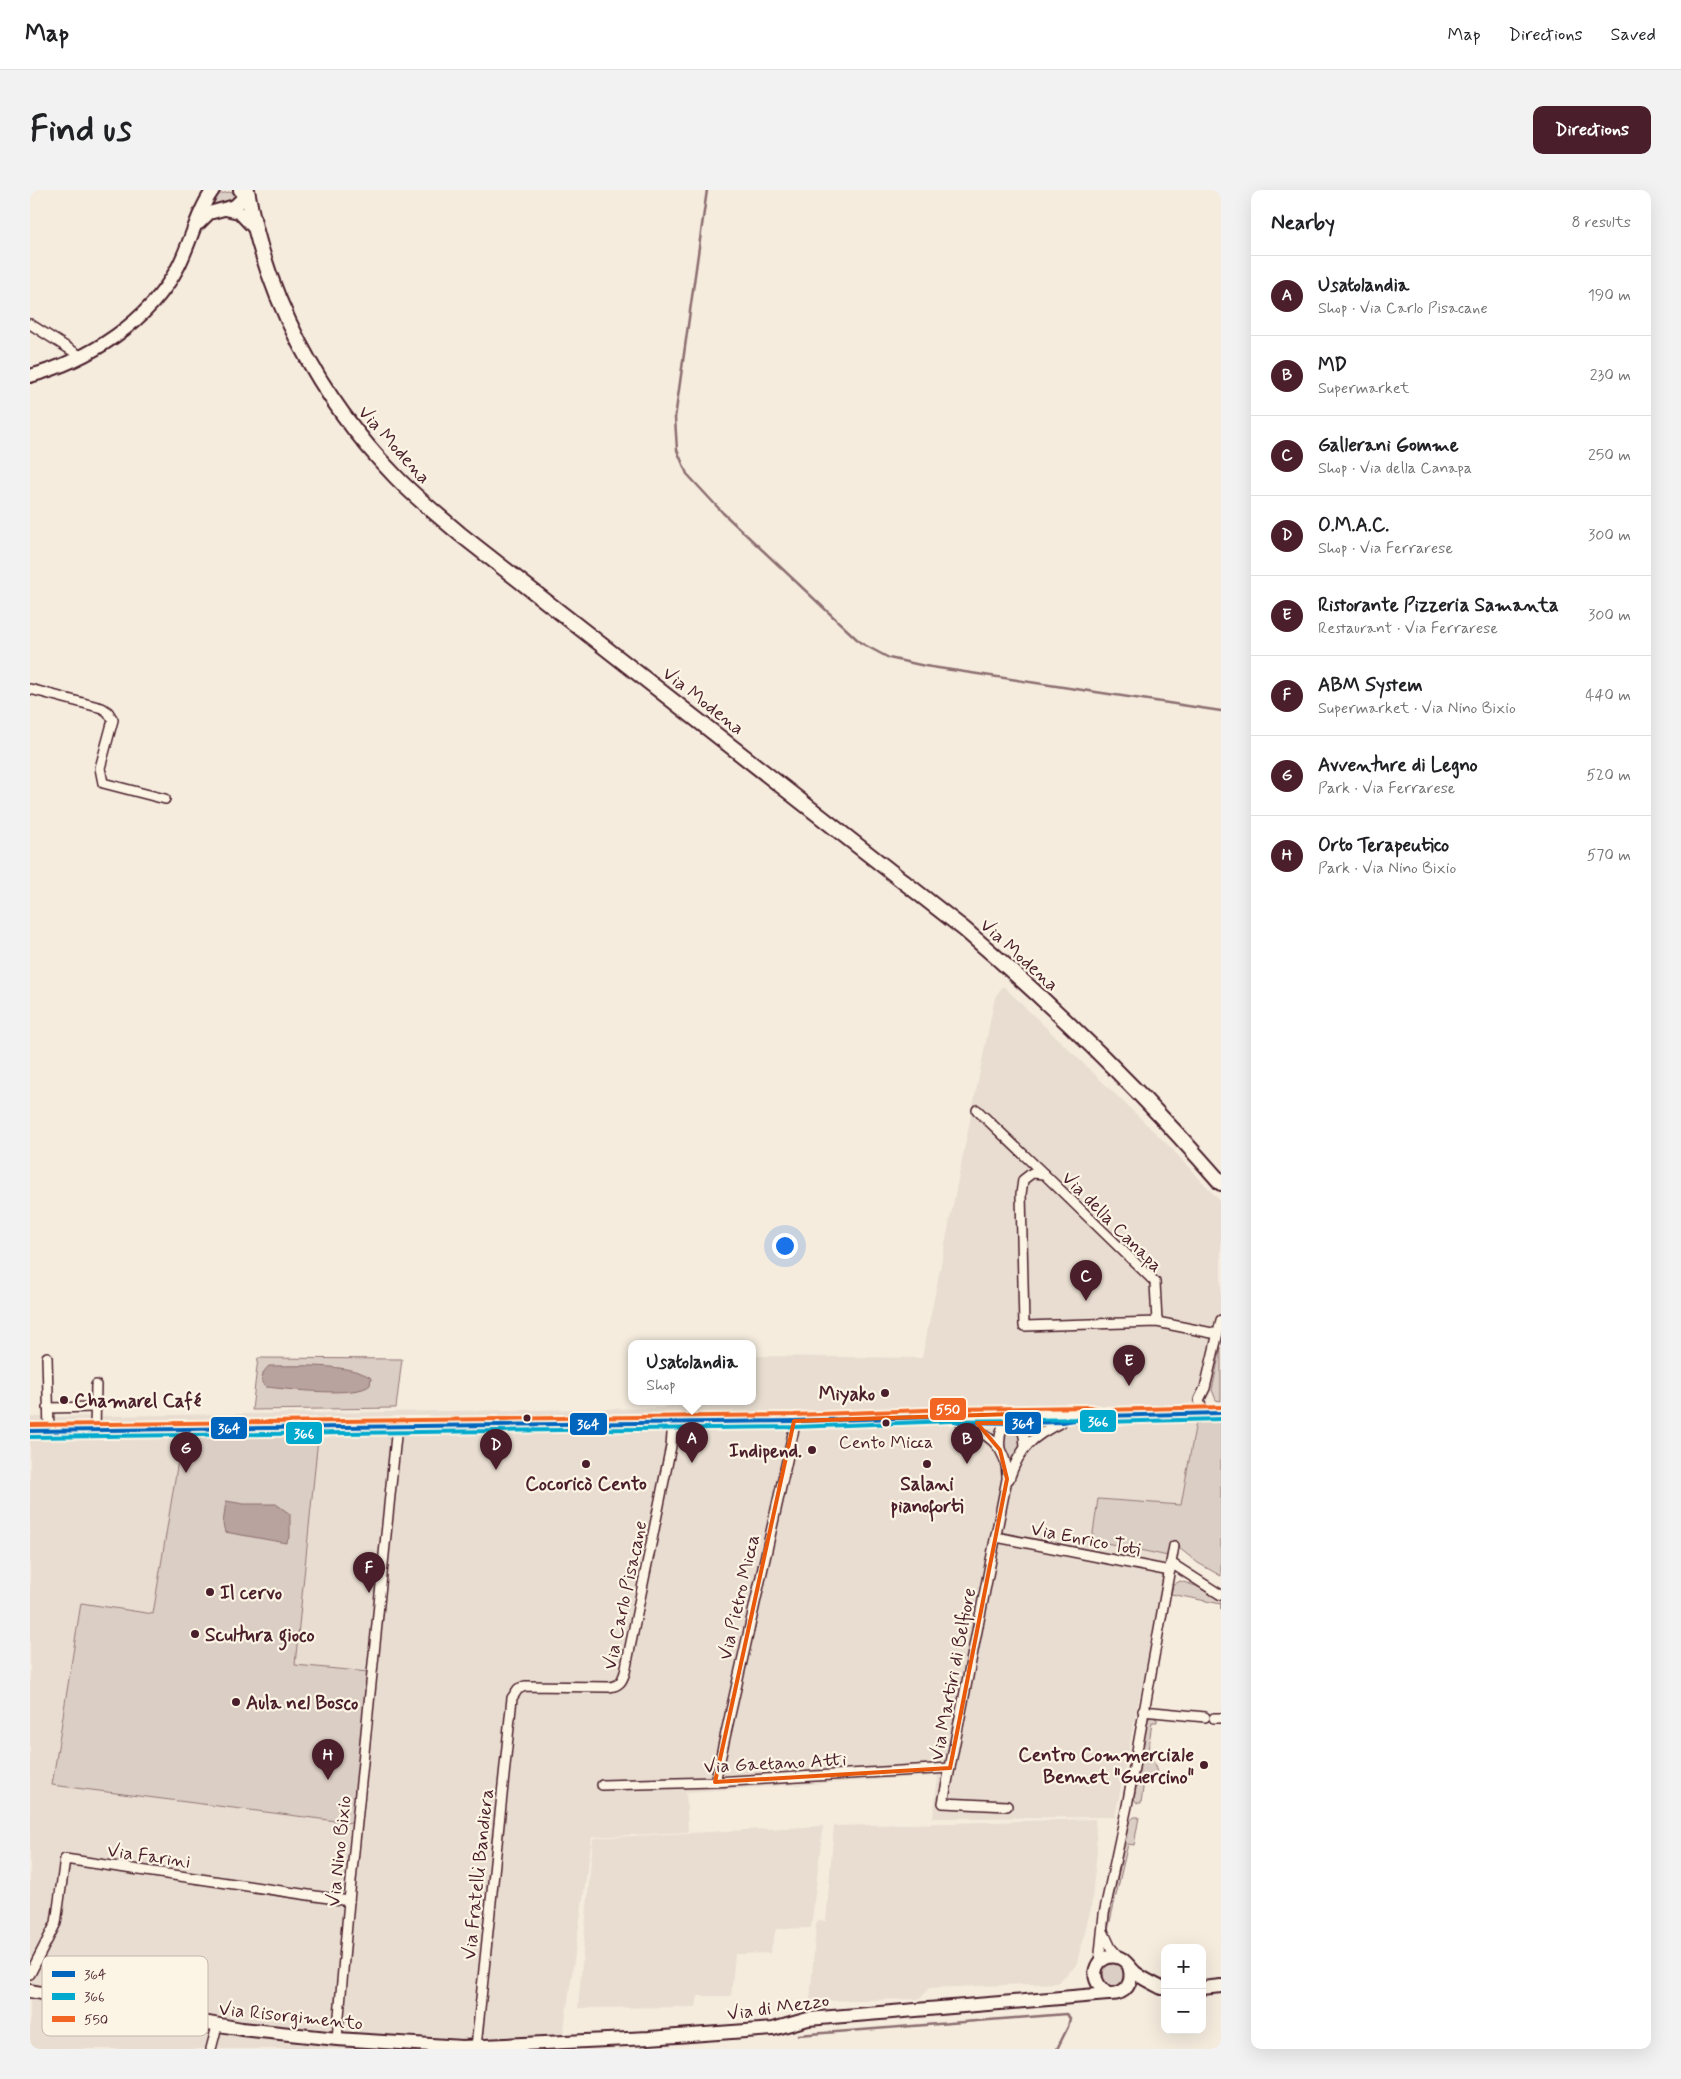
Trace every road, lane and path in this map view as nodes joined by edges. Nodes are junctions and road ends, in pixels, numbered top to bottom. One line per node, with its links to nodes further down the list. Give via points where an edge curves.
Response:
1 (245, 191): 3 (street, via 238,203); 5 (main road, Via Modena)
2 (214, 192): 4 (street, via 204,205)
3 (223, 210): 4 (street, via 205,215); 5 (street, via 238,212)
4 (196, 227): 7 (street, via 178,266 159,296 122,330)
5 (256, 230): 13 (main road, Via Modena, via 280,303 311,364 355,429 400,482 460,534 964,929 1050,1005 1113,1067)
6 (30, 324): 7 (street)
7 (82, 357): 8 (street)
8 (30, 376)
9 (30, 689): 10 (street, via 108,712 113,720 100,768 102,782)
10 (165, 800)
11 (977, 1110): 12 (street, Via della Canapa)
12 (1044, 1174): 15 (street, Via della Canapa, via 1155,1282); 15 (street, Via della Canapa, via 1032,1173 1024,1180 1021,1194 1024,1326)
13 (1221, 1183)
14 (1221, 1320): 16 (street)
15 (1156, 1322): 16 (street, Via della Canapa)
16 (1217, 1334): 21 (street, via 1205,1388 1199,1400)
17 (47, 1357): 20 (street)
18 (96, 1385): 19 (street)
19 (96, 1407): 20 (street); 31 (street)
20 (48, 1408): 33 (street)
21 (1204, 1413): 22 (street); 23 (street)
22 (1221, 1413)
23 (1102, 1416): 25 (street, via 1090,1413); 28 (street)
24 (932, 1417): 25 (street, via 951,1415); 27 (street); 29 (street)
25 (1012, 1420): 27 (street); 28 (street); 34 (street, via 1024,1434); 35 (street, Via Martiri di Belfiore, via 1000,1436)
26 (673, 1422): 29 (street); 30 (street); 42 (street, Via Carlo Pisacane, via 671,1446 622,1682 609,1687 525,1686 514,1693)
27 (960, 1422): 35 (street, Via Martiri di Belfiore, via 987,1435)
28 (1062, 1422): 34 (street, Via Martiri di Belfiore, via 1040,1432)
29 (794, 1425): 46 (street, Via Pietro Micca)
30 (397, 1426): 31 (street); 49 (street, Via Nino Bixio)
31 (95, 1430): 33 (street)
32 (30, 1431): 33 (street)
33 (49, 1431)
34 (1024, 1447): 36 (street, Via Martiri di Belfiore)
35 (1001, 1453): 36 (street, Via Martiri di Belfiore, via 1007,1473)
36 (1005, 1488): 37 (street, Via Martiri di Belfiore)
37 (996, 1537): 39 (street, Via Enrico Toti); 45 (street, Via Martiri di Belfiore)
38 (1174, 1546): 39 (street)
39 (1170, 1571): 40 (street); 40 (street, via 1177,1576); 43 (street)
40 (1189, 1575): 41 (street)
41 (1221, 1595)
42 (510, 1704): 64 (street, Via Fratelli Bandiera)
43 (1143, 1711): 44 (street); 50 (street)
44 (1213, 1717)
45 (950, 1768): 46 (street, Via Gaetano Atti); 48 (street, Via Martiri di Belfiore, via 943,1803)
46 (715, 1782): 47 (street, Via Gaetano Atti)
47 (602, 1785)
48 (1008, 1806)
49 (349, 1901): 53 (street, Via Farini, via 65,1859 56,1923); 63 (street, Via Nino Bixio)
50 (1102, 1928): 51 (street, via 1110,1948); 52 (street)
51 (1125, 1962): 52 (street, via 1115,1957 1106,1958); 56 (street, Via di Mezzo, via 1141,1977); 59 (street, via 1132,1976 1131,1982 1127,1988)
52 (1099, 1964): 54 (street)
53 (30, 1974)
54 (1094, 1977): 59 (street, via 1096,1984); 60 (street, Via di Mezzo, via 1087,1989)
55 (1221, 1986): 58 (street)
56 (1161, 1987)
57 (1161, 1988): 59 (street, Via di Mezzo, via 1143,1987)
58 (1206, 1988)
59 (1114, 1994): 60 (street, Via di Mezzo)
60 (1069, 1998): 64 (street, Via di Mezzo, via 808,2019 772,2029)
61 (208, 2024): 62 (street, Via Risorgimento)
62 (217, 2026): 63 (street, Via Risorgimento); 65 (street)
63 (336, 2040): 64 (street, Via Risorgimento)
64 (467, 2047)
65 (211, 2049)

